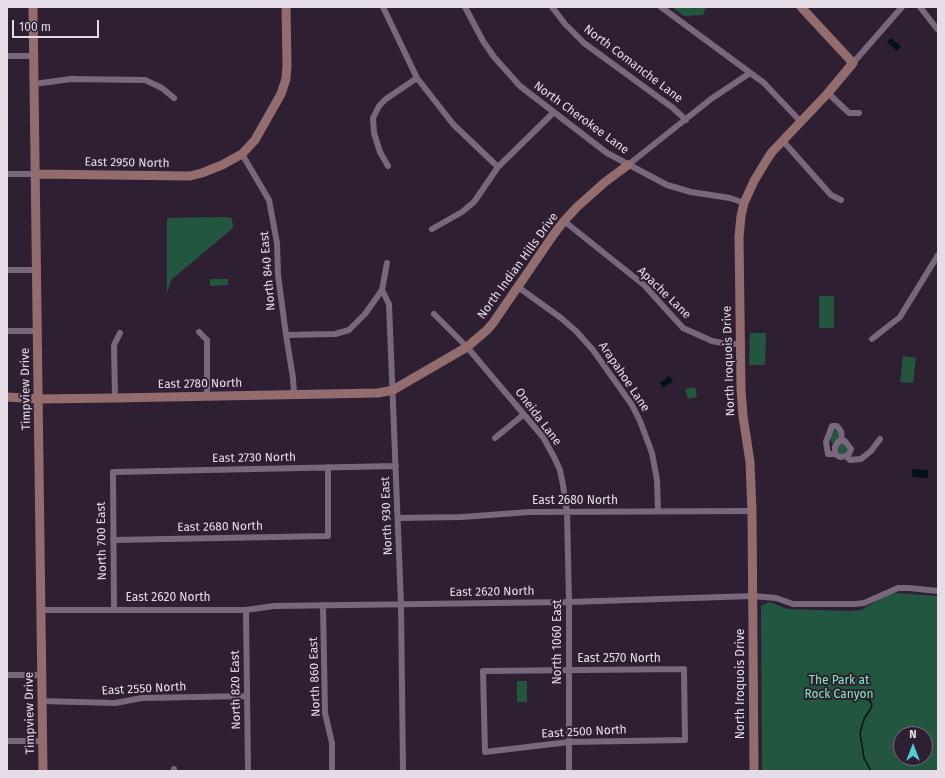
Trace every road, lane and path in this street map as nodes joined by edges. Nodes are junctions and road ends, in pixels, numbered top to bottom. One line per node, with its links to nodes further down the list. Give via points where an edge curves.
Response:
1 (33, 7): 12 (street, Timpview Drive)
2 (286, 7): 24 (street, East 2950 North, via 286,79 255,140)
3 (383, 7): 15 (street)
4 (465, 7): 19 (street, North Cherokee Lane, via 483,41 507,73)
5 (552, 7): 21 (street, North Comanche Lane, via 584,43)
6 (661, 7): 14 (street)
7 (801, 7): 13 (street)
8 (902, 7): 13 (street, North Iroquois Drive)
9 (920, 7): 10 (street)
10 (938, 30)
11 (7, 56): 12 (street)
12 (34, 56): 16 (street, Timpview Drive)
13 (853, 63): 17 (street, North Iroquois Drive)
14 (750, 73): 21 (street, North Indian Hills Drive, via 711,99); 22 (street, via 764,83)
15 (417, 78): 26 (street, via 386,99 373,118 374,133); 27 (street, via 453,124)
16 (34, 84): 18 (street, via 71,79 145,80 162,88); 29 (street, Timpview Drive)
17 (828, 93): 20 (street, via 848,113); 22 (street, North Iroquois Drive)
18 (174, 98)
19 (553, 113): 25 (street, North Cherokee Lane, via 607,153); 27 (street)
20 (859, 113)
21 (686, 120): 25 (street, North Indian Hills Drive)
22 (801, 122): 23 (street, North Iroquois Drive)
23 (783, 141): 30 (street, via 831,195); 31 (street, North Iroquois Drive, via 766,161)
24 (242, 154): 29 (street, East 2950 North, via 222,166 190,176); 45 (street, North 840 East, via 269,200 277,243 278,275)
25 (628, 165): 31 (street, North Cherokee Lane, via 667,185); 32 (street, North Indian Hills Drive, via 605,182)
26 (388, 166)
27 (498, 167): 33 (street, via 474,202)
28 (7, 174): 29 (street, East 2950 North)
29 (35, 174): 37 (street, Timpview Drive)
30 (841, 200)
31 (744, 203): 47 (street, North Iroquois Drive, via 739,237)
32 (564, 221): 38 (street, North Indian Hills Drive); 47 (street, Apache Lane, via 644,285 683,328 712,341)
33 (432, 230)
34 (938, 255): 46 (street, via 900,317)
35 (386, 263): 39 (street, North 930 East)
36 (7, 270): 37 (street)
37 (36, 270): 42 (street, Timpview Drive)
38 (518, 286): 48 (street, North Indian Hills Drive, via 493,323); 65 (street, Arapahoe Lane, via 576,331 593,350 629,401 652,452 658,480)
39 (382, 290): 45 (street, via 349,330 336,334); 49 (street, North 930 East, via 389,304)
40 (434, 314): 48 (street, Oneida Lane)
41 (7, 331): 42 (street)
42 (37, 331): 54 (street, Timpview Drive)
43 (199, 332): 51 (street, via 207,340)
44 (120, 333): 53 (street, via 114,344)
45 (286, 335): 50 (street, North 840 East)
46 (872, 339)
47 (740, 344): 66 (street, North Iroquois Drive, via 740,389 750,462)
48 (467, 347): 49 (street, North Indian Hills Drive); 55 (street, Oneida Lane)
49 (393, 390): 50 (street, East 2780 North, via 378,393); 61 (street, North 930 East)
50 (294, 394): 51 (street, East 2780 North)
51 (207, 396): 53 (street, East 2780 North)
52 (7, 397): 54 (street, East 2780 North)
53 (115, 398): 54 (street, East 2780 North)
54 (38, 399): 75 (street, Timpview Drive)
55 (523, 414): 56 (street); 64 (street, Oneida Lane, via 543,437 554,457 563,484)
56 (496, 438)
57 (880, 439): 60 (street, via 861,459 850,460)
58 (842, 440): 59 (street, via 835,447); 59 (street, via 841,431 832,426 826,446 828,454); 60 (street, via 851,449)
59 (835, 454): 60 (street)
60 (846, 456)
61 (396, 466): 62 (street, East 2730 North); 67 (street, North 930 East)
62 (328, 468): 63 (street, East 2730 North); 68 (street, East 2680 North, via 328,536)
63 (113, 472): 68 (street, North 700 East)
64 (567, 512): 65 (street, East 2680 North); 67 (street, East 2680 North); 71 (street, North 1060 East)
65 (658, 512): 66 (street, East 2680 North)
66 (752, 512): 70 (street, North Iroquois Drive)
67 (398, 518): 72 (street, North 930 East)
68 (113, 540): 74 (street, North 700 East)
69 (938, 591): 70 (street, East 2620 North, via 898,588 864,603 855,604 793,604 776,598)
70 (754, 596): 71 (street, East 2620 North); 92 (street, North Iroquois Drive)
71 (569, 602): 72 (street, East 2620 North); 77 (street, North 1060 East)
72 (401, 604): 73 (street, East 2620 North); 90 (street, North 930 East)
73 (323, 606): 76 (street, East 2620 North, via 274,606); 89 (street, North 860 East, via 325,713 332,744)
74 (114, 609): 75 (street, East 2620 North); 76 (street, East 2620 North)
75 (41, 610): 79 (street, Timpview Drive)
76 (246, 610): 80 (street, North 820 East)
77 (569, 670): 82 (street, East 2570 North, via 684,669); 85 (street, North 1060 East); 86 (street, East 2570 North, via 483,671)
78 (7, 675): 79 (street)
79 (42, 675): 81 (street, Timpview Drive)
80 (247, 696): 81 (street, East 2550 North, via 142,698 115,703); 88 (street, North 820 East)
81 (42, 701): 84 (street, Timpview Drive)
82 (685, 740): 85 (street, East 2500 North)
83 (7, 741): 84 (street)
84 (42, 741): 87 (street, Timpview Drive)
85 (569, 742): 86 (street, East 2500 North); 91 (street, North 1060 East)
86 (485, 752)
87 (43, 771)
88 (248, 771)
89 (332, 771)
90 (403, 771)
91 (569, 771)
92 (754, 771)

